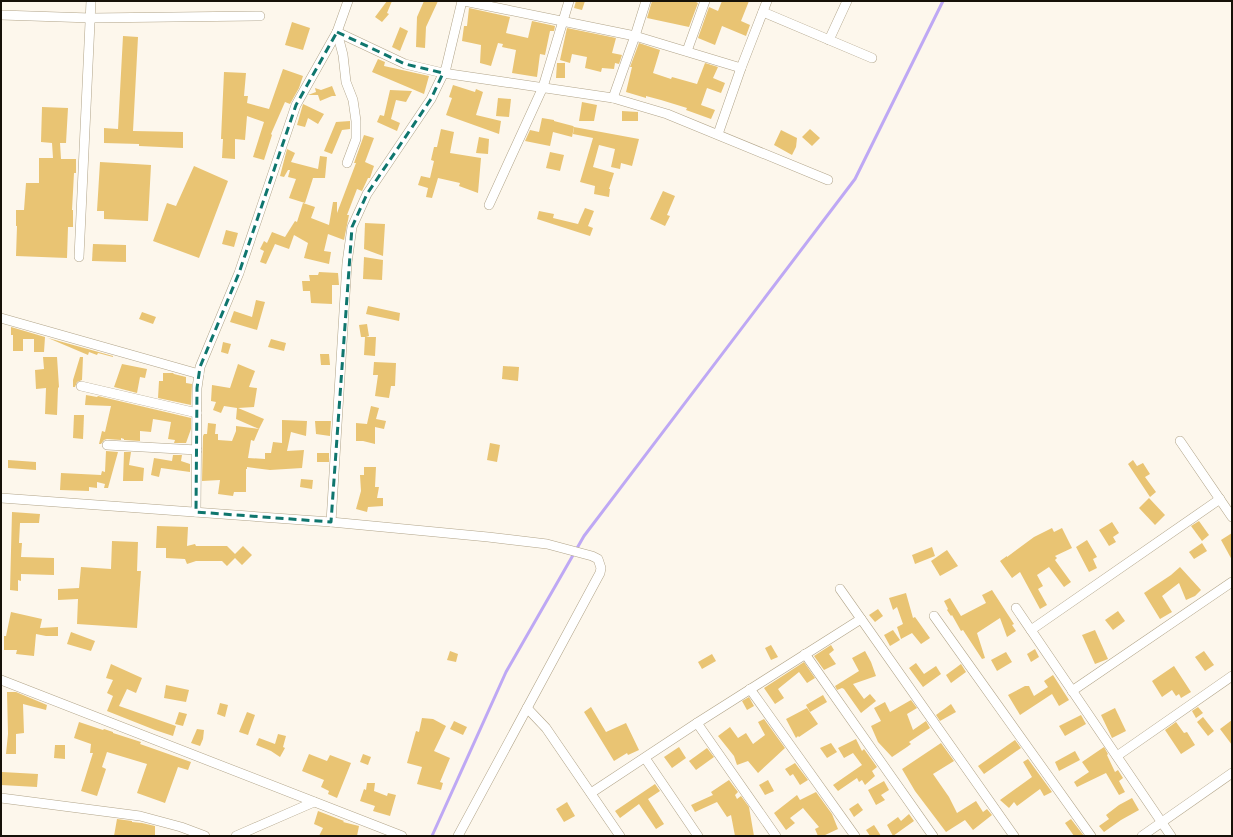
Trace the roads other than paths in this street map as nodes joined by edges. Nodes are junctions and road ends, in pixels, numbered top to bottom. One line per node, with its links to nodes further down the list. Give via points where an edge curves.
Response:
1 (92, 1): 12 (street)
2 (348, 1): 14 (street)
3 (463, 1): 13 (street); 20 (street)
4 (569, 1): 13 (street)
5 (646, 1): 15 (street)
6 (705, 1): 17 (street)
7 (767, 1): 9 (street)
8 (847, 1): 16 (street)
9 (763, 12): 16 (street); 19 (street)
10 (1, 15): 12 (street)
11 (260, 16): 12 (street)
12 (91, 18): 27 (street)
13 (563, 21): 15 (street); 21 (street)
14 (337, 32): 20 (street, via 405,64); 24 (street, via 356,121 356,139); 29 (street, via 296,105 239,273)
15 (635, 36): 17 (street); 22 (street)
16 (829, 40): 18 (street)
17 (687, 51): 19 (street)
18 (872, 58)
19 (741, 68): 23 (street)
20 (443, 73): 21 (street); 39 (street, via 431,99 367,194 352,226 347,263)
21 (543, 88): 22 (street); 26 (street)
22 (613, 98): 23 (street, via 667,114)
23 (718, 134): 25 (street)
24 (347, 163)
25 (828, 180)
26 (489, 205)
27 (79, 257)
28 (1, 318): 29 (street)
29 (199, 374): 31 (street)
30 (81, 386): 31 (street)
31 (197, 413): 34 (street)
32 (1180, 441): 36 (street)
33 (107, 444): 34 (street)
34 (197, 450): 37 (street)
35 (1, 498): 37 (street)
36 (1220, 499): 38 (street); 45 (street)
37 (196, 512): 39 (street)
38 (1232, 517)
39 (331, 522): 51 (street, via 488,536 546,544 592,556 598,560 600,572)
40 (1232, 582): 50 (street)
41 (840, 589): 44 (street)
42 (1016, 608): 45 (street)
43 (934, 616): 70 (street)
44 (861, 619): 46 (street); 69 (street)
45 (1031, 630): 50 (street)
46 (805, 654): 49 (street); 68 (street)
47 (1232, 676): 53 (street)
48 (1, 680): 58 (street)
49 (750, 689): 52 (street); 67 (street)
50 (1072, 691): 53 (street)
51 (527, 708): 56 (street, via 546,728); 63 (street)
52 (697, 723): 54 (street); 66 (street)
53 (1117, 756): 59 (street)
54 (645, 758): 56 (street); 65 (street)
55 (1232, 773): 59 (street)
56 (591, 793): 64 (street)
57 (1, 798): 60 (street, via 140,816 181,826)
58 (314, 802): 61 (street); 62 (street)
59 (1162, 822): 71 (street); 72 (street)
60 (205, 836)
61 (236, 836)
62 (402, 836)
63 (458, 836)
64 (620, 836)
65 (698, 836)
66 (776, 836)
67 (855, 836)
68 (933, 836)
69 (1014, 836)
70 (1091, 836)
71 (1142, 836)
72 (1171, 836)

